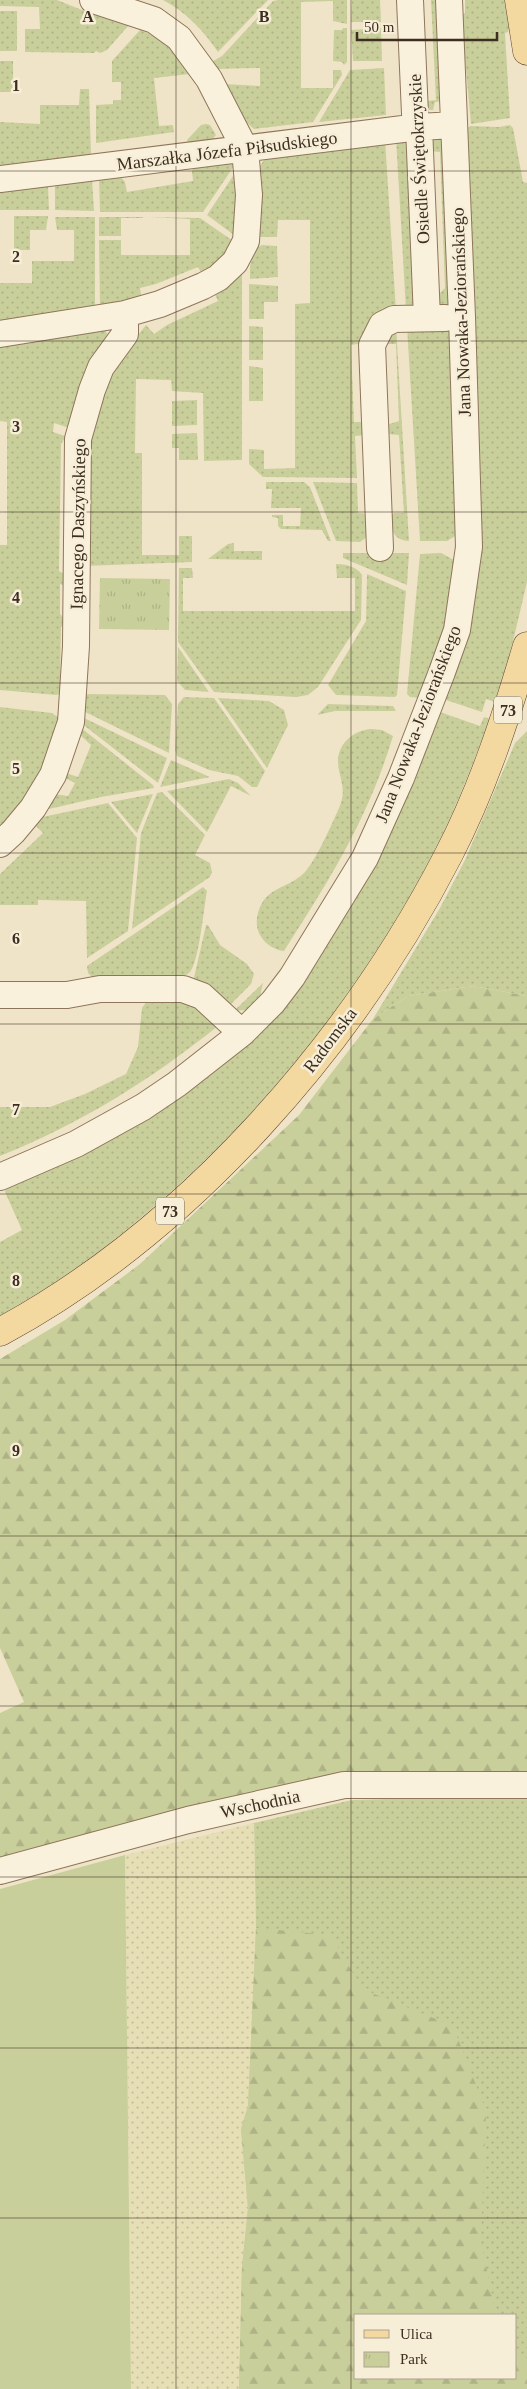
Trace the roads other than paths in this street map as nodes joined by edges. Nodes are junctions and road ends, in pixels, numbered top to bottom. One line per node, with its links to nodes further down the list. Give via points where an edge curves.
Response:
1 (93, 0): 8 (street, via 154,20 179,38 209,79)
2 (410, 0): 7 (street, Osiedle Świętokrzyskie, via 415,114)
3 (449, 0): 6 (street, Jana Nowaka-Jeziorańskiego)
4 (519, 0): 5 (main road)
5 (527, 51)
6 (454, 125): 7 (street, Marszałka Józefa Piłsudskiego); 11 (street, Jana Nowaka-Jeziorańskiego)
7 (419, 127): 8 (street, Marszałka Józefa Piłsudskiego); 12 (street, Osiedle Świętokrzyskie)
8 (245, 149): 9 (street, Marszałka Józefa Piłsudskiego); 10 (street, via 249,195 246,241 235,262 218,278 197,289)
9 (0, 179)
10 (125, 314): 13 (street); 16 (street, Ignacego Daszyńskiego, via 125,334 101,367 78,439 72,722 53,775 33,808)
11 (462, 317): 12 (street); 18 (street, Jana Nowaka-Jeziorańskiego, via 469,547 457,630 365,858 292,977)
12 (427, 318): 14 (street, via 394,319 382,325 372,345)
13 (0, 334)
14 (380, 548)
15 (527, 646): 20 (main road, Radomska / 73, via 486,772 449,854 384,965 325,1048 258,1125 189,1195 82,1279)
16 (0, 844)
17 (0, 995): 18 (street, via 66,995 100,989 183,989 202,996)
18 (242, 1033): 19 (street, Jana Nowaka-Jeziorańskiego, via 177,1084 130,1115 76,1144)
19 (0, 1177)
20 (0, 1332)
21 (527, 1785): 22 (street, Wschodnia, via 344,1785 188,1820)
22 (0, 1871)

